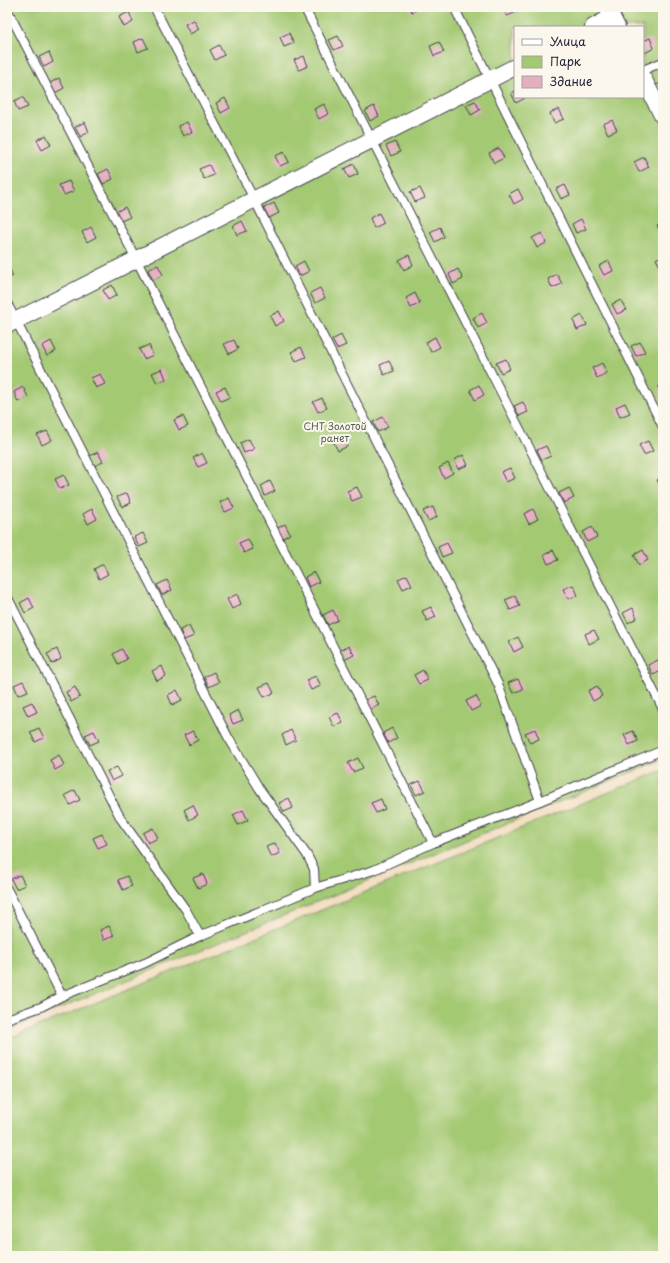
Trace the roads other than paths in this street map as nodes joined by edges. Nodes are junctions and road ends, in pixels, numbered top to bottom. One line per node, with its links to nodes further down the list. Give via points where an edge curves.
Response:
1 (154, 7): 14 (lane)
2 (304, 7): 13 (lane)
3 (454, 7): 10 (lane)
4 (7, 9): 15 (lane)
5 (612, 17): 6 (street)
6 (595, 26)
7 (663, 62): 9 (lane)
8 (514, 68): 10 (street)
9 (644, 70)
10 (491, 79): 13 (street); 18 (lane)
11 (644, 80): 12 (street)
12 (663, 117)
13 (372, 140): 14 (street); 20 (lane)
14 (254, 199): 15 (street); 22 (lane, via 498,684)
15 (136, 259): 17 (street); 23 (lane)
16 (7, 303): 17 (lane)
17 (12, 323): 24 (lane, via 228,737 259,788 307,855 314,869)
18 (663, 428)
19 (7, 596): 26 (lane, via 121,819 186,910)
20 (663, 709)
21 (663, 750): 22 (lane)
22 (540, 800): 23 (lane)
23 (433, 842): 24 (lane, via 374,870)
24 (315, 888): 26 (lane)
25 (7, 889): 27 (lane)
26 (200, 936): 27 (lane, via 145,964)
27 (62, 996): 28 (lane, via 41,1007)
28 (7, 1019)

